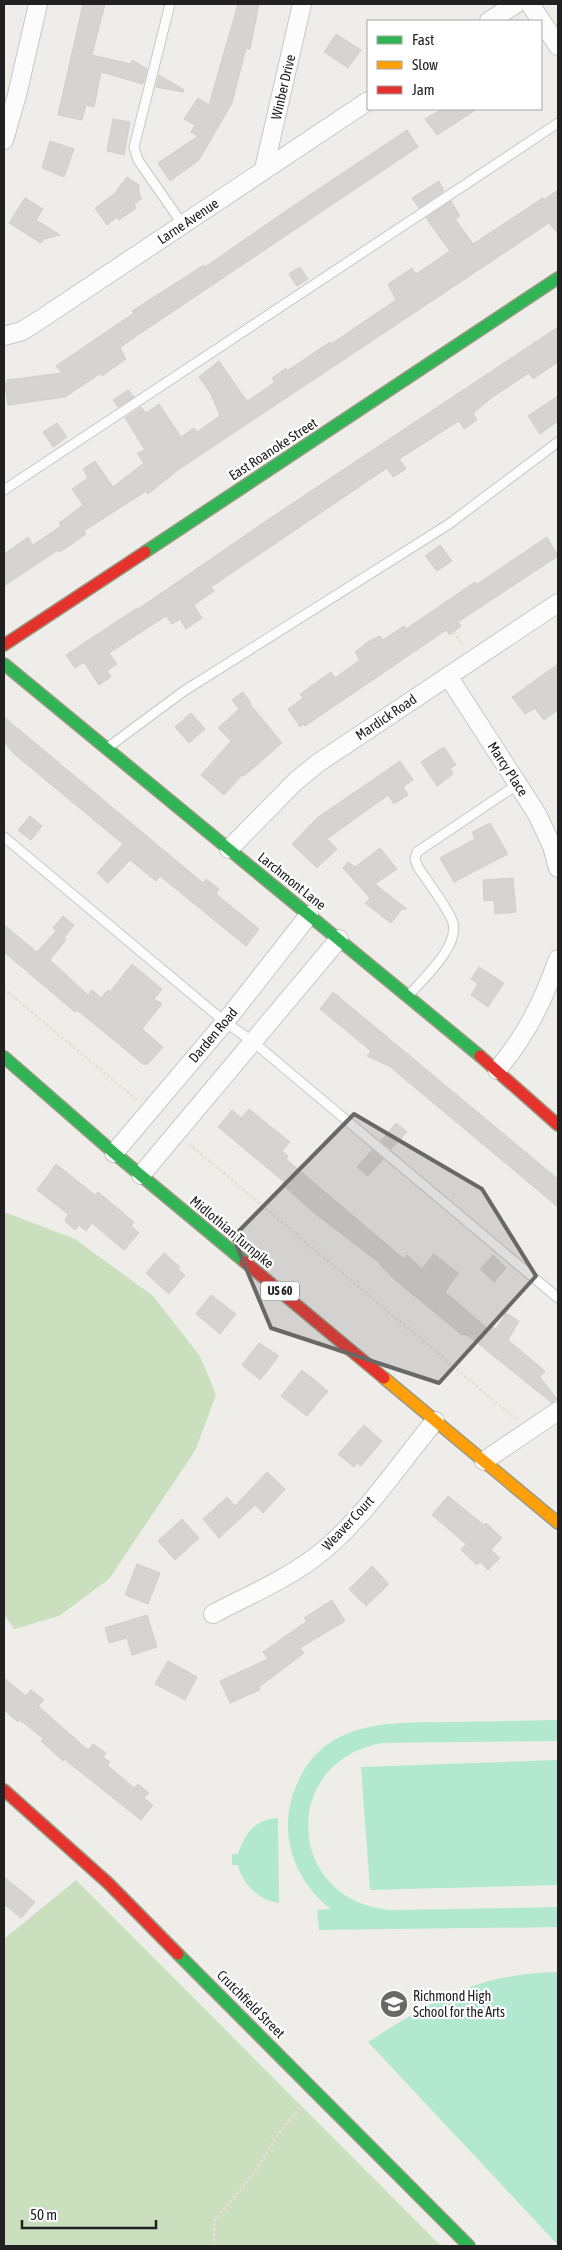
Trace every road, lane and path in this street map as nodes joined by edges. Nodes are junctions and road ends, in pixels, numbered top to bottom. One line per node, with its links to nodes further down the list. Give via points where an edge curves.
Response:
1 (38, 4): 12 (street)
2 (170, 4): 14 (lane, via 134,147 138,160)
3 (302, 4): 13 (street, Winber Drive)
4 (516, 4): 6 (street)
5 (530, 4): 7 (street)
6 (492, 20)
7 (541, 20)
8 (542, 22): 9 (street)
9 (558, 46)
10 (367, 102): 13 (street, Larne Avenue)
11 (558, 123): 18 (lane)
12 (4, 140)
13 (264, 170): 14 (street, Larne Avenue)
14 (183, 225): 16 (street, Larne Avenue, via 22,331)
15 (558, 278): 22 (street, East Roanoke Street)
16 (4, 336)
17 (558, 442): 25 (lane, via 449,524 184,692)
18 (4, 490)
19 (558, 603): 24 (street, Mardick Road)
20 (454, 632): 21 (path)
21 (462, 644)
22 (4, 645)
23 (4, 664): 25 (street, Larchmont Lane)
24 (448, 676): 26 (street, Marcy Place); 28 (street, Mardick Road, via 318,763)
25 (107, 748): 28 (street, Larchmont Lane)
26 (518, 784): 29 (street, Marcy Place, via 537,814); 34 (lane, via 418,852 415,859 418,868 450,917 454,934 450,945)
27 (4, 837): 35 (lane)
28 (229, 849): 30 (street, Larchmont Lane)
29 (558, 868)
30 (309, 915): 31 (street, Larchmont Lane); 35 (street, Darden Road)
31 (339, 940): 34 (street, Larchmont Lane); 36 (street)
32 (558, 959): 38 (street, via 545,998 513,1051)
33 (4, 989): 39 (path)
34 (408, 996): 38 (street, Larchmont Lane)
35 (225, 1022): 36 (lane); 42 (street, Darden Road)
36 (252, 1041): 43 (street); 44 (lane)
37 (4, 1057): 42 (street, Midlothian Turnpike / US 60)
38 (497, 1070): 40 (street, Larchmont Lane)
39 (141, 1103)
40 (558, 1125)
41 (187, 1142): 46 (path)
42 (114, 1153): 43 (street, Midlothian Turnpike / US 60)
43 (141, 1175): 47 (street, Midlothian Turnpike / US 60)
44 (558, 1298)
45 (558, 1411): 48 (street)
46 (515, 1417)
47 (435, 1421): 48 (street, Midlothian Turnpike / US 60); 50 (street, Weaver Court, via 341,1534 314,1558 289,1575)
48 (484, 1461): 49 (street, Midlothian Turnpike / US 60)
49 (558, 1523)
50 (213, 1614)
51 (4, 1790): 52 (street, Crutchfield Street, via 108,1883)
52 (315, 2090): 53 (path, via 277,2136 255,2172 214,2221); 54 (street, Crutchfield Street)
53 (214, 2246)
54 (469, 2246)

